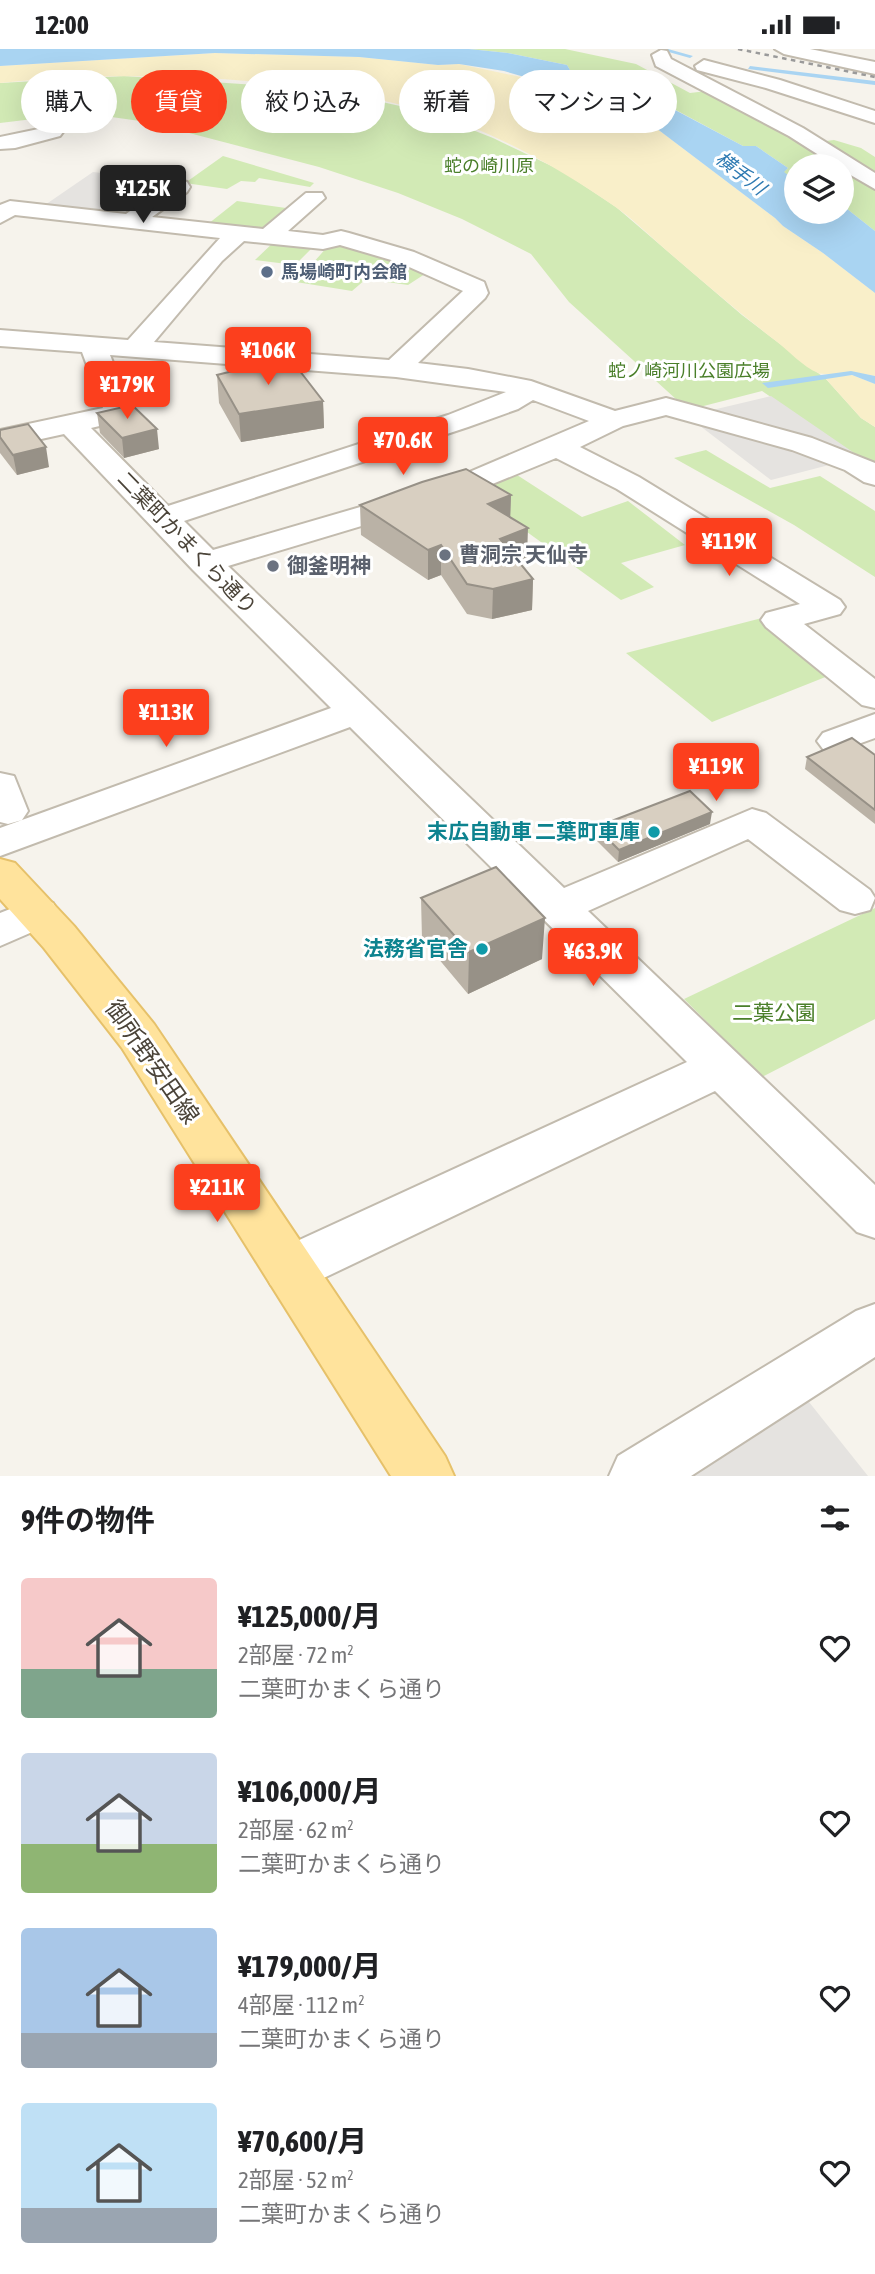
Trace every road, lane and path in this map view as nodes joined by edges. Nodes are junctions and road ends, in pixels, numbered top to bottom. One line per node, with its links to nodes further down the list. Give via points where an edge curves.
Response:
1 (641, 49): 3 (street)
2 (784, 49): 4 (street)
3 (661, 55): 5 (street, via 774,84); 8 (street, via 662,62 796,132)
4 (874, 67)
5 (875, 117)
6 (49, 133): 7 (street)
7 (0, 143)
8 (875, 182)
9 (180, 187): 12 (street)
10 (314, 198): 14 (street)
11 (0, 216): 12 (street, via 10,208)
12 (131, 221): 13 (street)
13 (239, 233): 14 (street); 16 (street)
14 (268, 236): 20 (street, via 323,242 341,238 406,257 475,287 476,293)
15 (187, 253): 16 (street)
16 (214, 257): 19 (street)
17 (0, 338): 18 (street)
18 (93, 345): 19 (street); 23 (street, via 119,413)
19 (135, 348): 20 (street)
20 (396, 369): 21 (street)
21 (531, 389): 22 (street); 27 (street, via 508,403 458,421)
22 (613, 420): 25 (street); 26 (street, via 666,406 802,444)
23 (71, 424): 24 (street); 27 (street, 二葉町かまくら通り)
24 (0, 439)
25 (557, 447): 28 (street, via 457,488); 29 (street, via 628,483 828,607 778,620)
26 (875, 475)
27 (162, 518): 28 (street, 二葉町かまくら通り)
28 (205, 563): 30 (street, 二葉町かまくら通り)
29 (875, 697)
30 (355, 712): 33 (street); 36 (street, 二葉町かまくら通り)
31 (875, 725): 32 (street)
32 (836, 741)
33 (3, 813)
34 (0, 873): 37 (main road, 御所野安田線)
35 (855, 900): 36 (street, via 752,821)
36 (557, 908): 38 (street, 二葉町かまくら通り)
37 (19, 922): 40 (main road, 御所野安田線, via 138,1037)
38 (721, 1067): 39 (street, 二葉町かまくら通り); 40 (street)
39 (875, 1217)
40 (290, 1269): 42 (main road, 御所野安田線)
41 (875, 1328): 43 (street)
42 (424, 1476)
43 (639, 1476)

